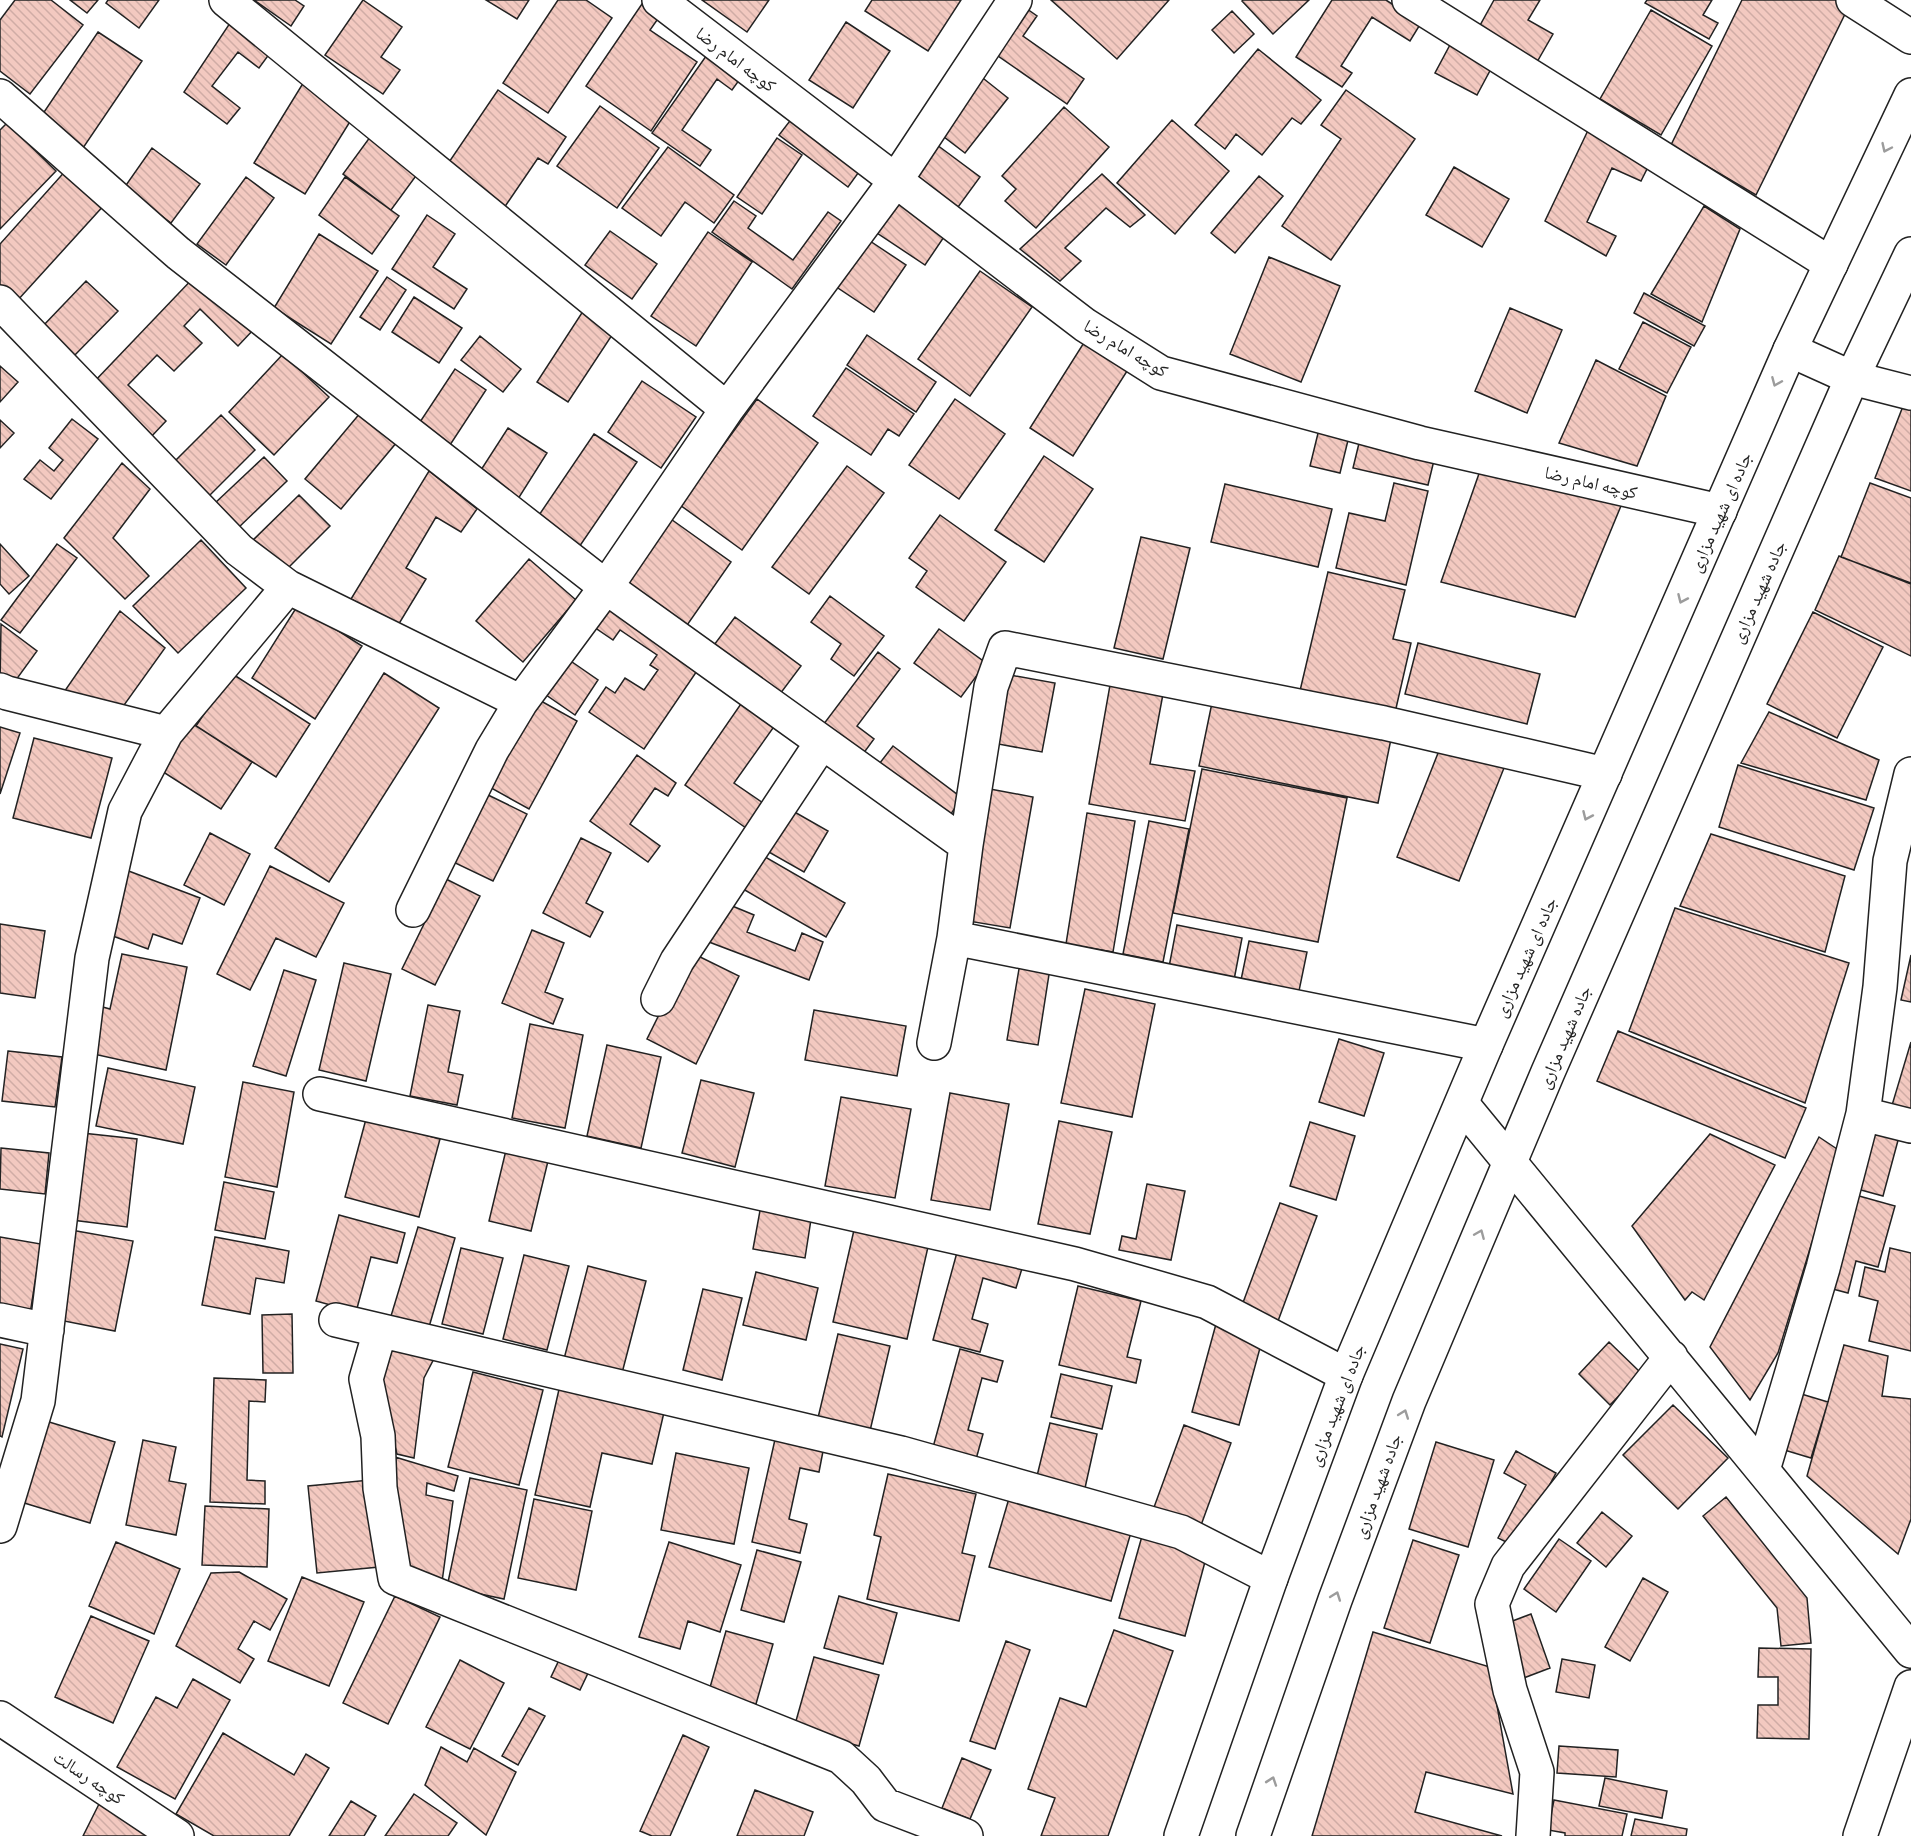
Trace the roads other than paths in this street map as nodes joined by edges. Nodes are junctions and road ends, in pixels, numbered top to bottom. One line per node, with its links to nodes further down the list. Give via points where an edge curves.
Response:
1 (226, 0): 16 (street)
2 (1015, 0): 9 (street)
3 (1409, 0): 11 (street)
4 (1853, 0): 6 (street)
5 (674, 4): 9 (street, کوچه امام رضا)
6 (1911, 37)
7 (1911, 95): 11 (street, جاده ای شهید مزاری, one-way to 11)
8 (0, 96): 18 (street, via 178,253)
9 (896, 180): 16 (street); 17 (street, کوچه امام رضا, via 1085,324 1161,373 1420,443)
10 (1911, 254): 14 (street, جاده شهید مزاری)
11 (1832, 264): 13 (street, جاده ای شهید مزاری)
12 (0, 302): 19 (street, via 239,550)
13 (1790, 350): 14 (street); 17 (street, جاده ای شهید مزاری, one-way to 17)
14 (1852, 378): 15 (street); 37 (street, جاده شهید مزاری)
15 (1911, 393)
16 (727, 409): 18 (street)
17 (1720, 512): 24 (street, جاده ای شهید مزاری, one-way to 24)
18 (606, 586): 21 (street); 23 (street)
19 (288, 587): 21 (street); 22 (street)
20 (0, 690): 22 (street)
21 (521, 702): 28 (street, via 492,750)
22 (166, 733): 40 (street, via 125,812 92,958)
23 (822, 742): 26 (street); 30 (street, via 677,961)
24 (1605, 774): 26 (street, via 1384,723 1005,648 991,687); 32 (street, جاده ای شهید مزاری, one-way to 32)
25 (1911, 774): 27 (street)
26 (966, 844): 29 (street)
27 (1901, 864): 35 (street)
28 (412, 910)
29 (954, 938): 31 (street); 32 (street)
30 (658, 999)
31 (933, 1043)
32 (1486, 1046): 34 (street, جاده ای شهید مزاری)
33 (320, 1094): 43 (street, via 1075,1264 1207,1302)
34 (1462, 1104): 37 (street); 43 (street, جاده ای شهید مزاری)
35 (1863, 1114): 36 (street); 44 (street, via 1823,1269)
36 (1911, 1126)
37 (1510, 1162): 42 (street); 53 (street, جاده شهید مزاری, one-way to 37, via 1408,1401)
38 (0, 1320): 40 (street)
39 (336, 1320): 41 (street)
40 (48, 1330): 45 (street, via 38,1401)
41 (380, 1331): 46 (street, via 902,1453 1181,1532); 51 (street, via 366,1379 378,1436 380,1488 395,1578 842,1757 885,1805)
42 (1671, 1357): 44 (street); 54 (street, via 1508,1566 1492,1604 1510,1690 1537,1772)
43 (1346, 1375): 46 (street, جاده ای شهید مزاری)
44 (1763, 1470): 47 (street)
45 (0, 1526)
46 (1271, 1578): 52 (street, جاده ای شهید مزاری)
47 (1911, 1651)
48 (1911, 1687): 55 (street)
49 (0, 1718): 50 (street, کوچه رسالت)
50 (177, 1836)
51 (966, 1836)
52 (1181, 1836)
53 (1253, 1836)
54 (1533, 1836)
55 (1860, 1836)

